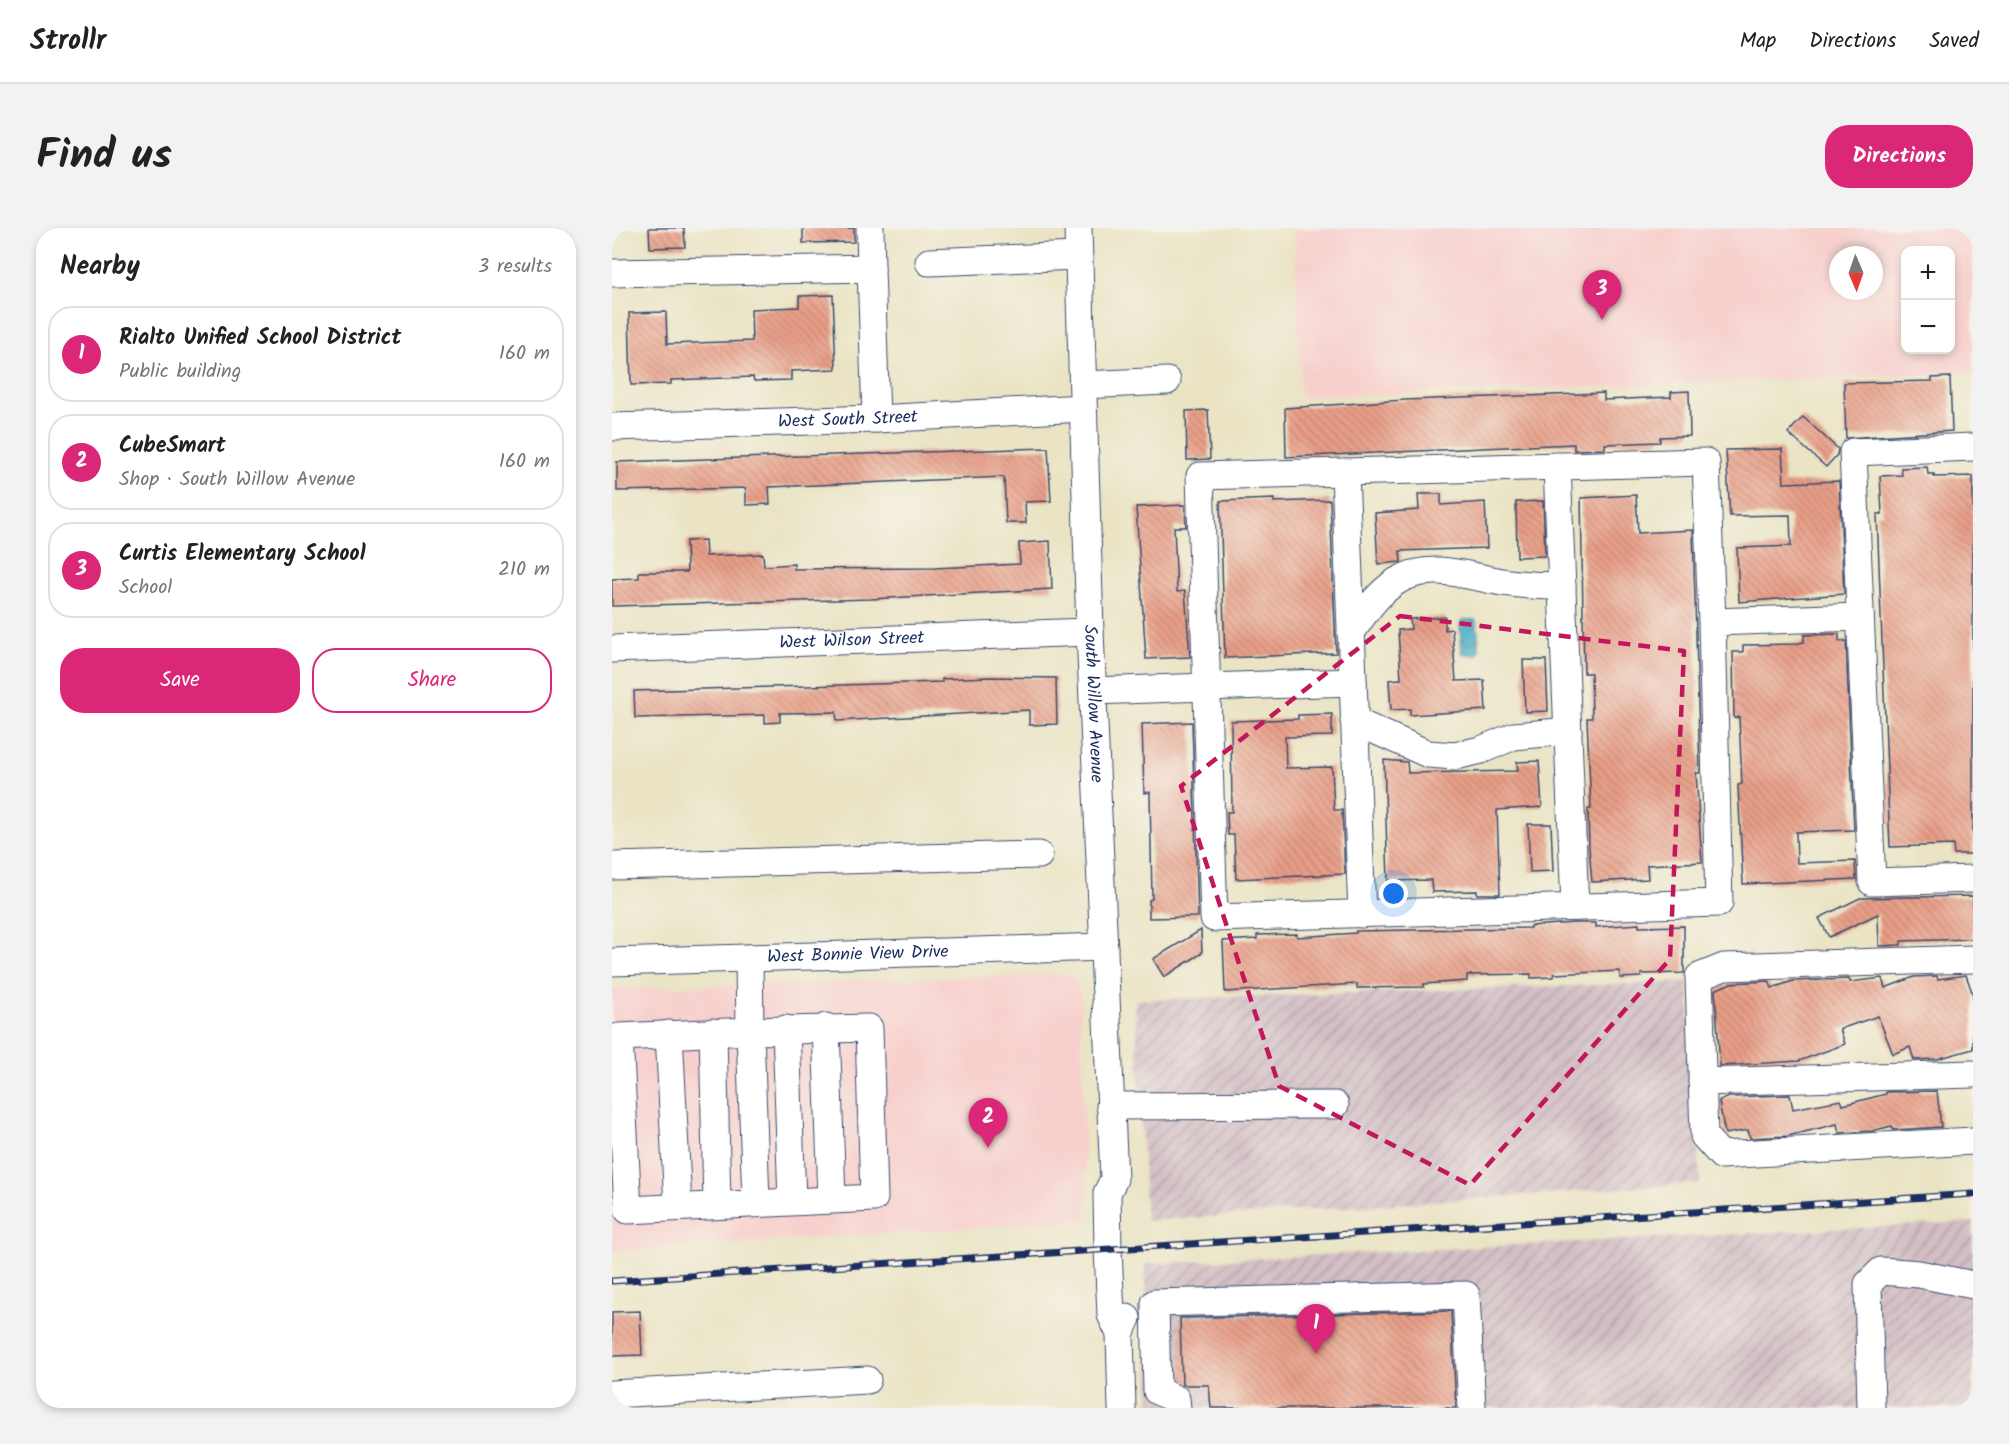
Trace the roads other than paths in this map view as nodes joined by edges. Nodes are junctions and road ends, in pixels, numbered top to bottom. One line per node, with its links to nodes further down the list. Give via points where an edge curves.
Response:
1 (870, 228): 5 (street)
2 (1078, 228): 3 (street, South Willow Avenue)
3 (1078, 256): 4 (street); 8 (street, South Willow Avenue)
4 (929, 262)
5 (871, 268): 6 (street); 9 (street)
6 (612, 273)
7 (1167, 381): 8 (street, West South Street)
8 (1083, 397): 9 (street, West South Street); 17 (street, South Willow Avenue)
9 (876, 419): 10 (street, West South Street)
10 (612, 427)
11 (1973, 447): 15 (street, via 1853,452)
12 (1557, 466): 13 (street); 14 (street); 16 (street, via 1706,462)
13 (1345, 472): 18 (street); 21 (street, via 1200,476)
14 (1562, 586): 18 (street, via 1531,586 1428,571 1398,581 1370,605); 24 (street)
15 (1860, 617): 16 (street); 27 (street, via 1872,882)
16 (1712, 622): 28 (street, via 1719,903)
17 (1090, 632): 19 (street, West Wilson Street); 22 (street, South Willow Avenue)
18 (1351, 633): 20 (street)
19 (612, 649)
20 (1353, 682): 21 (street); 23 (street)
21 (1206, 689): 22 (street); 29 (street, via 1214,918)
22 (1093, 691): 30 (street, South Willow Avenue)
23 (1354, 721): 24 (street, via 1428,754 1455,756 1514,736); 29 (street)
24 (1568, 731): 28 (street)
25 (1039, 855): 26 (street)
26 (612, 866)
27 (1973, 879)
28 (1575, 907): 29 (street)
29 (1362, 914)
30 (1104, 947): 31 (street, West Bonnie View Drive); 42 (street, South Willow Avenue)
31 (749, 958): 33 (street, West Bonnie View Drive); 36 (street)
32 (1973, 959): 40 (street, via 1724,967 1699,977)
33 (612, 962)
34 (826, 1027): 35 (street); 44 (street); 44 (street, via 869,1028 874,1198)
35 (786, 1029): 36 (street); 45 (street)
36 (750, 1031): 37 (street); 46 (street)
37 (713, 1032): 38 (street); 47 (street)
38 (669, 1034): 48 (street); 48 (street, via 619,1037 628,1210)
39 (1973, 1074): 40 (street)
40 (1702, 1082): 43 (street, via 1704,1136 1721,1155)
41 (1335, 1105): 42 (street)
42 (1110, 1107): 51 (street, South Willow Avenue, via 1114,1179 1107,1194 1108,1250 1111,1315)
43 (1973, 1141)
44 (832, 1199): 45 (street)
45 (792, 1201): 46 (street)
46 (756, 1202): 47 (street)
47 (717, 1204): 48 (street)
48 (678, 1206)
49 (1973, 1285): 59 (street, via 1881,1271 1868,1284)
50 (1156, 1333): 51 (street); 52 (street); 58 (street, via 1155,1303 1466,1294)
51 (1120, 1334): 53 (street, South Willow Avenue)
52 (1156, 1378): 53 (street); 57 (street, via 1157,1391 1176,1399)
53 (1122, 1379): 56 (street, South Willow Avenue)
54 (867, 1380): 55 (street)
55 (612, 1394)
56 (1122, 1408)
57 (1177, 1408)
58 (1472, 1408)
59 (1871, 1408)

